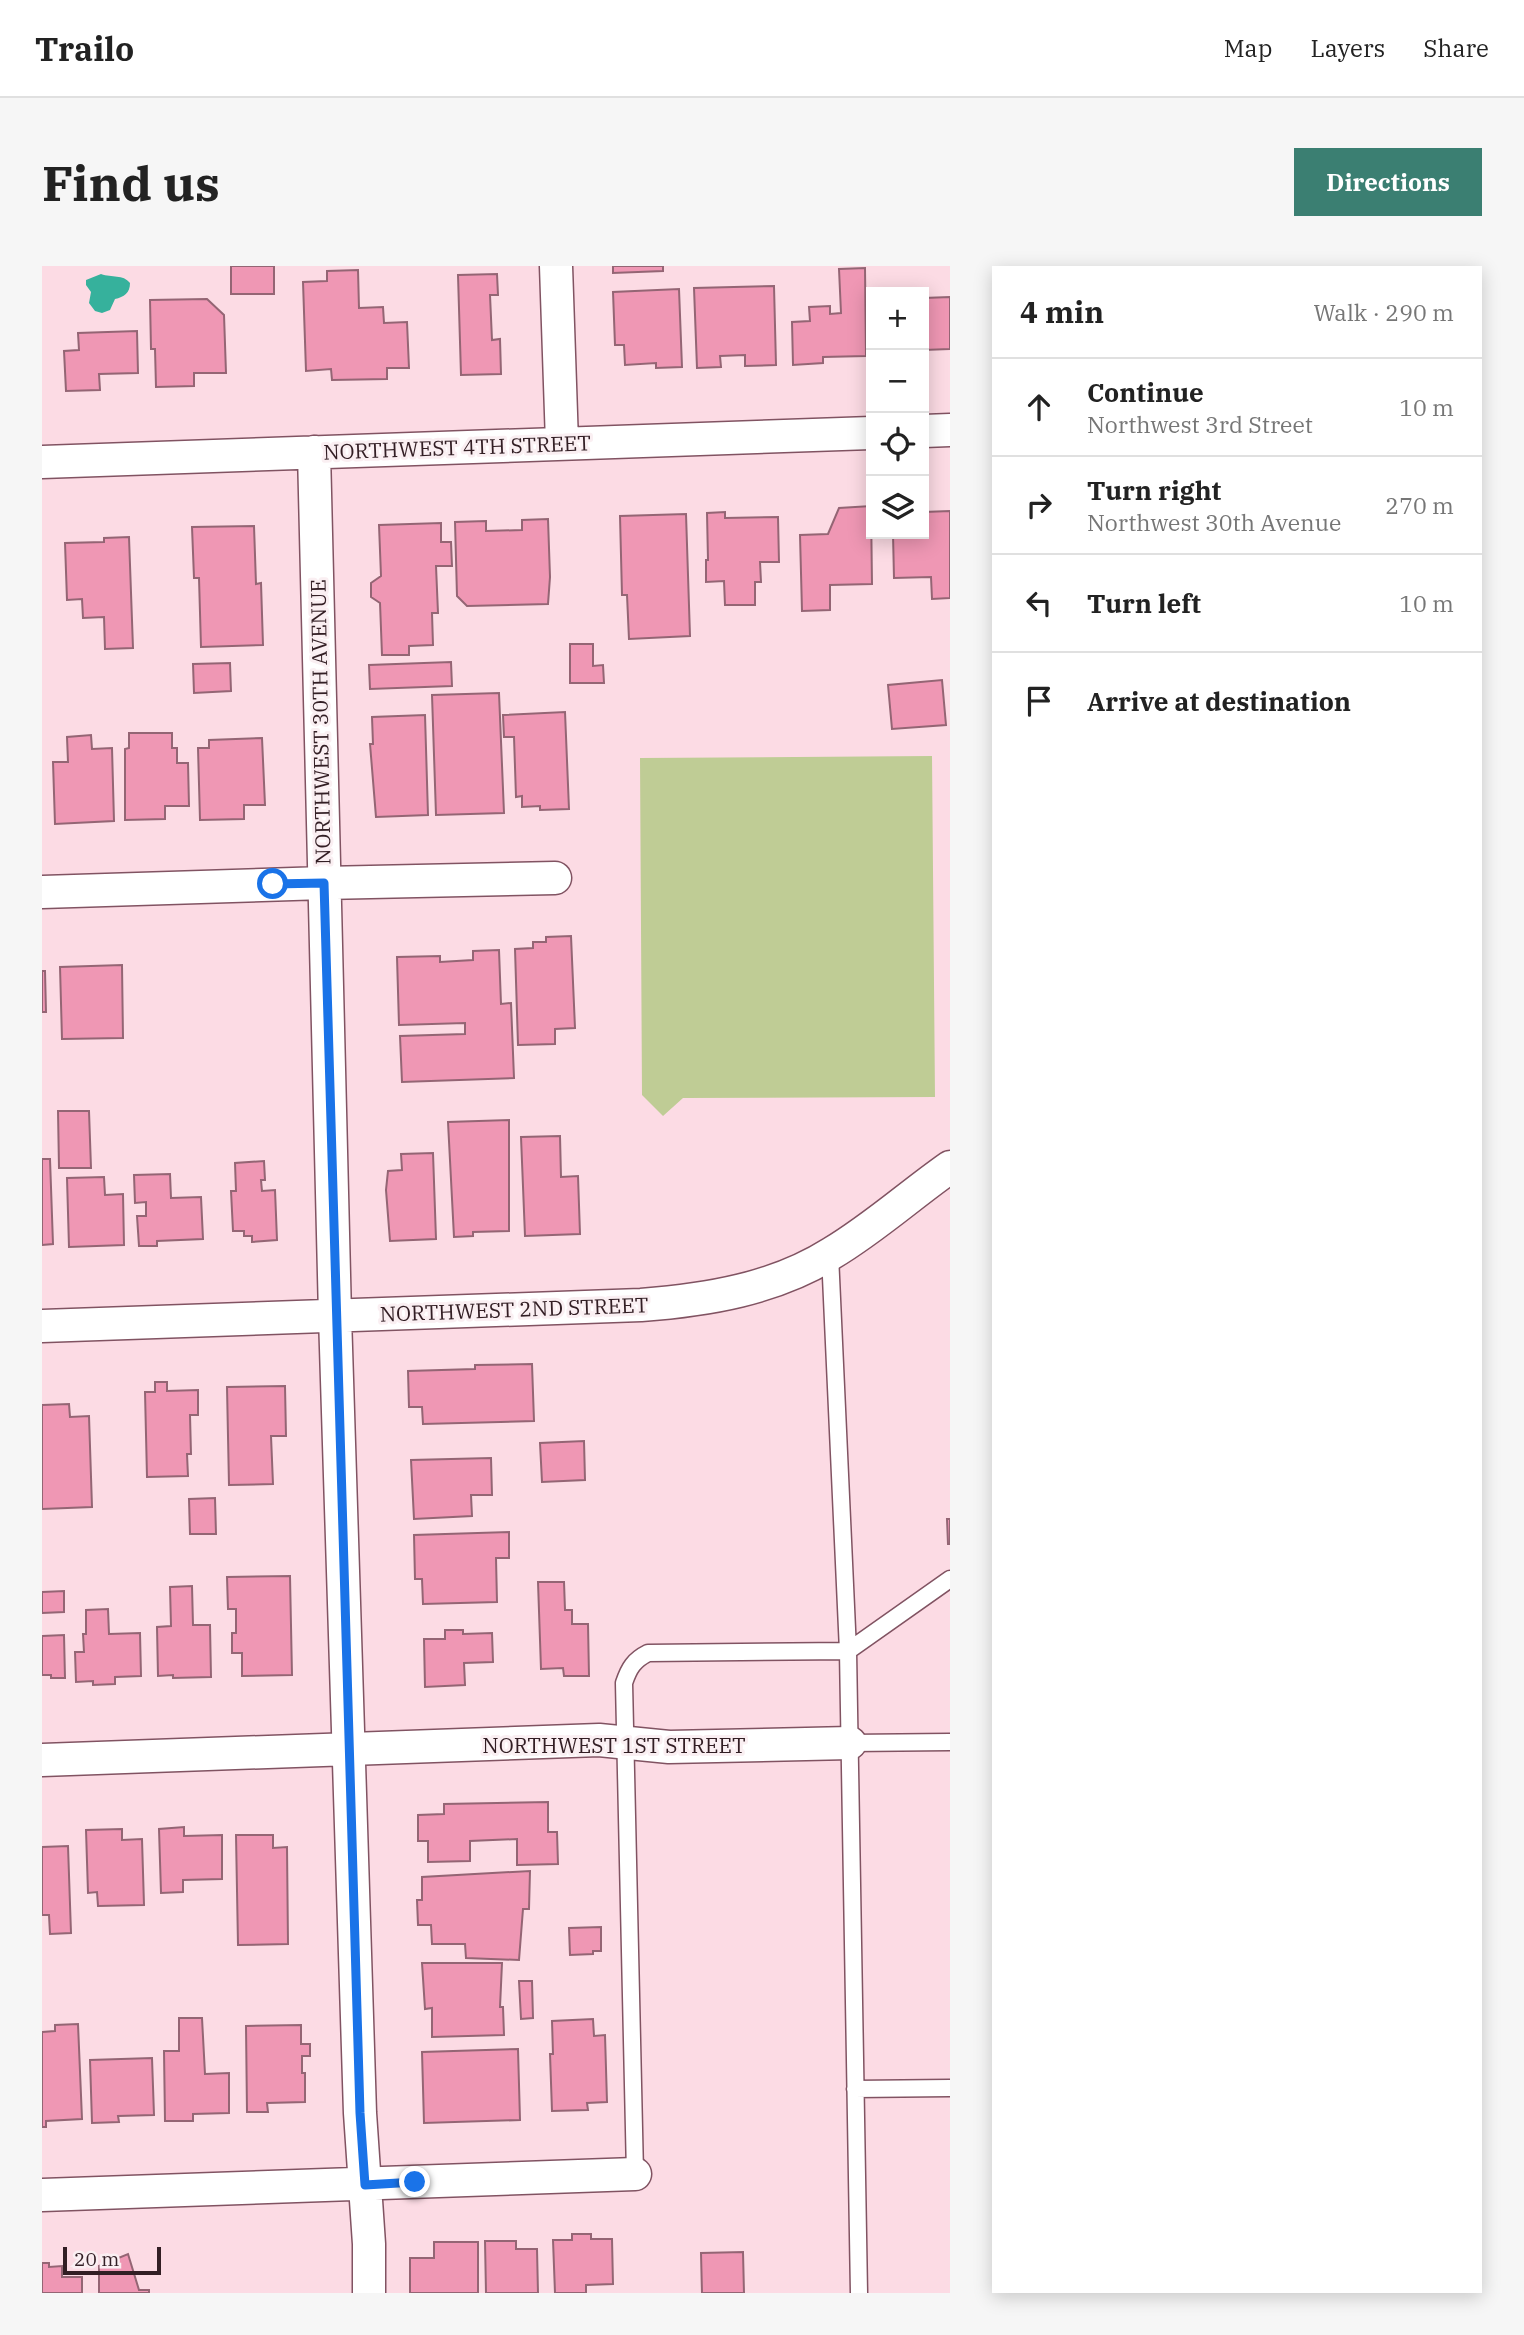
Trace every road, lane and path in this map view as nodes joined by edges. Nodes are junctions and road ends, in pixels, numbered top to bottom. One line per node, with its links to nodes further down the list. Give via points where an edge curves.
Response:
1 (556, 266): 5 (street)
2 (950, 430): 3 (street)
3 (929, 431)
4 (866, 433): 5 (street, NORTHWEST 4TH STREET)
5 (562, 443): 6 (street, NORTHWEST 4TH STREET)
6 (314, 452): 7 (street, NORTHWEST 4TH STREET); 9 (street, NORTHWEST 30TH AVENUE)
7 (42, 462)
8 (555, 878): 9 (street)
9 (324, 883): 10 (street); 13 (street, NORTHWEST 30TH AVENUE)
10 (42, 892)
11 (950, 1167): 12 (street, NORTHWEST 2ND STREET)
12 (830, 1255): 13 (street, NORTHWEST 2ND STREET, via 762,1285 680,1302); 16 (lane)
13 (335, 1316): 14 (street, NORTHWEST 2ND STREET); 20 (street, NORTHWEST 30TH AVENUE)
14 (42, 1326)
15 (950, 1578): 16 (lane)
16 (848, 1651): 18 (lane, via 648,1653 636,1659 624,1683); 19 (lane)
17 (950, 1742): 19 (lane)
18 (625, 1743): 19 (street, NORTHWEST 1ST STREET, via 669,1747); 20 (street, NORTHWEST 1ST STREET, via 599,1740); 24 (lane)
19 (850, 1743): 23 (lane)
20 (349, 1749): 21 (street, NORTHWEST 1ST STREET); 25 (street, NORTHWEST 30TH AVENUE)
21 (42, 1760)
22 (950, 2088): 23 (lane)
23 (855, 2089): 28 (lane)
24 (635, 2174): 25 (street)
25 (365, 2185): 26 (street); 27 (street, NORTHWEST 30TH AVENUE)
26 (42, 2195)
27 (369, 2293)
28 (859, 2293)

